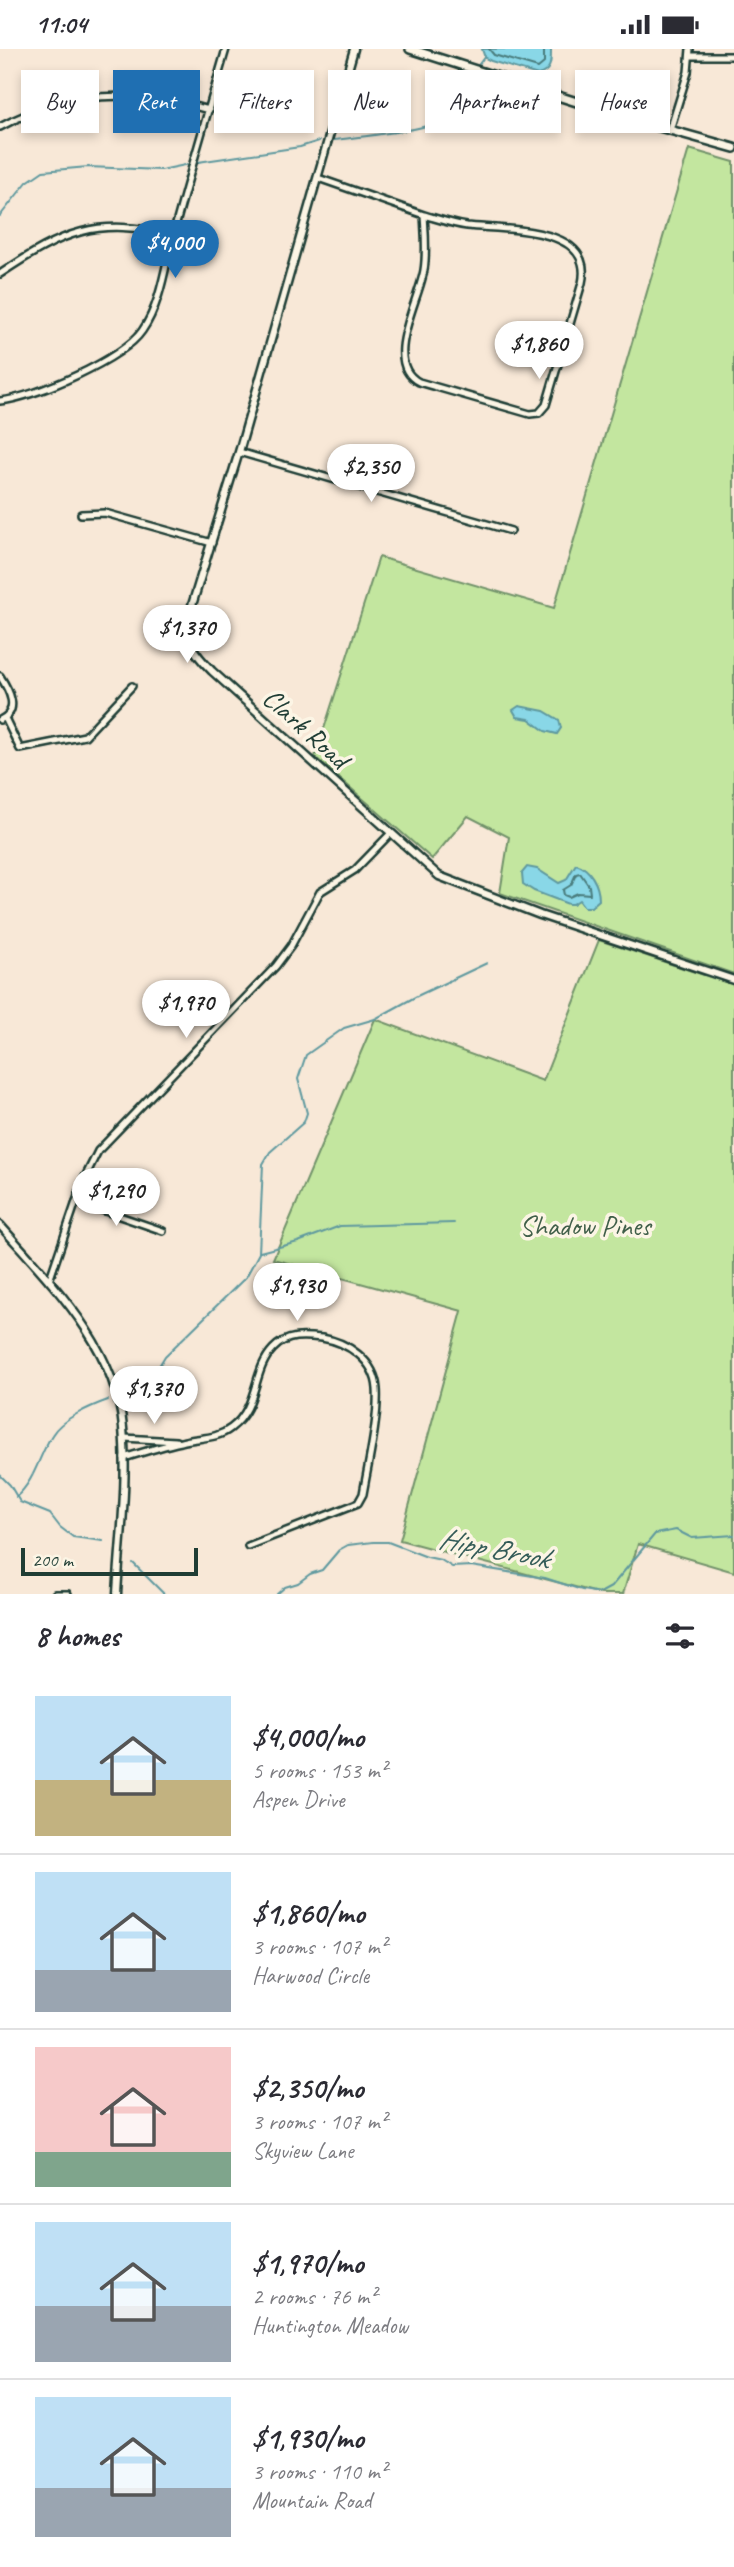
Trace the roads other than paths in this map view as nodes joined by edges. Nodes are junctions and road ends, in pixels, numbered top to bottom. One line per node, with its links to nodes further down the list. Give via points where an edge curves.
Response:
1 (226, 49): 7 (street)
2 (354, 49): 11 (street, Clark Road)
3 (410, 49): 6 (main road)
4 (690, 53): 5 (street); 9 (street)
5 (734, 56)
6 (575, 100)
7 (209, 110): 8 (street, via 141,96 91,97 40,109); 13 (street)
8 (0, 127)
9 (670, 130): 10 (main road)
10 (734, 148)
11 (318, 178): 12 (street); 16 (street, Clark Road)
12 (424, 215): 12 (street, via 464,226 546,236 579,253 582,283 542,411 530,414 419,382 405,370 401,354 424,270)
13 (173, 235): 14 (street, via 125,226 83,231 37,250); 15 (street, via 154,306 131,344 40,390)
14 (0, 274)
15 (0, 401)
16 (239, 452): 18 (street); 19 (street, Clark Road)
17 (81, 515): 19 (street, via 105,513)
18 (511, 531)
19 (212, 543): 23 (street, Clark Road, via 187,624 191,647)
20 (0, 676): 22 (street, via 11,697)
21 (132, 686): 22 (street, via 81,737 20,749)
22 (3, 719)
23 (390, 834): 24 (street, Clark Road, via 431,870 455,884); 25 (street, via 355,870 320,892 276,966 99,1151)
24 (734, 980)
25 (76, 1201): 27 (street); 28 (street)
26 (0, 1225): 28 (street)
27 (163, 1231)
28 (49, 1281): 29 (street, via 88,1332 109,1370)
29 (124, 1438): 30 (street); 31 (street)
30 (183, 1441): 31 (street); 32 (street, via 215,1437 233,1427 250,1405 269,1354 290,1338 341,1342 370,1369 377,1389 363,1495 358,1503)
31 (124, 1458): 35 (street)
32 (248, 1546)
33 (55, 1594): 34 (street)
34 (68, 1594)
35 (117, 1594)

